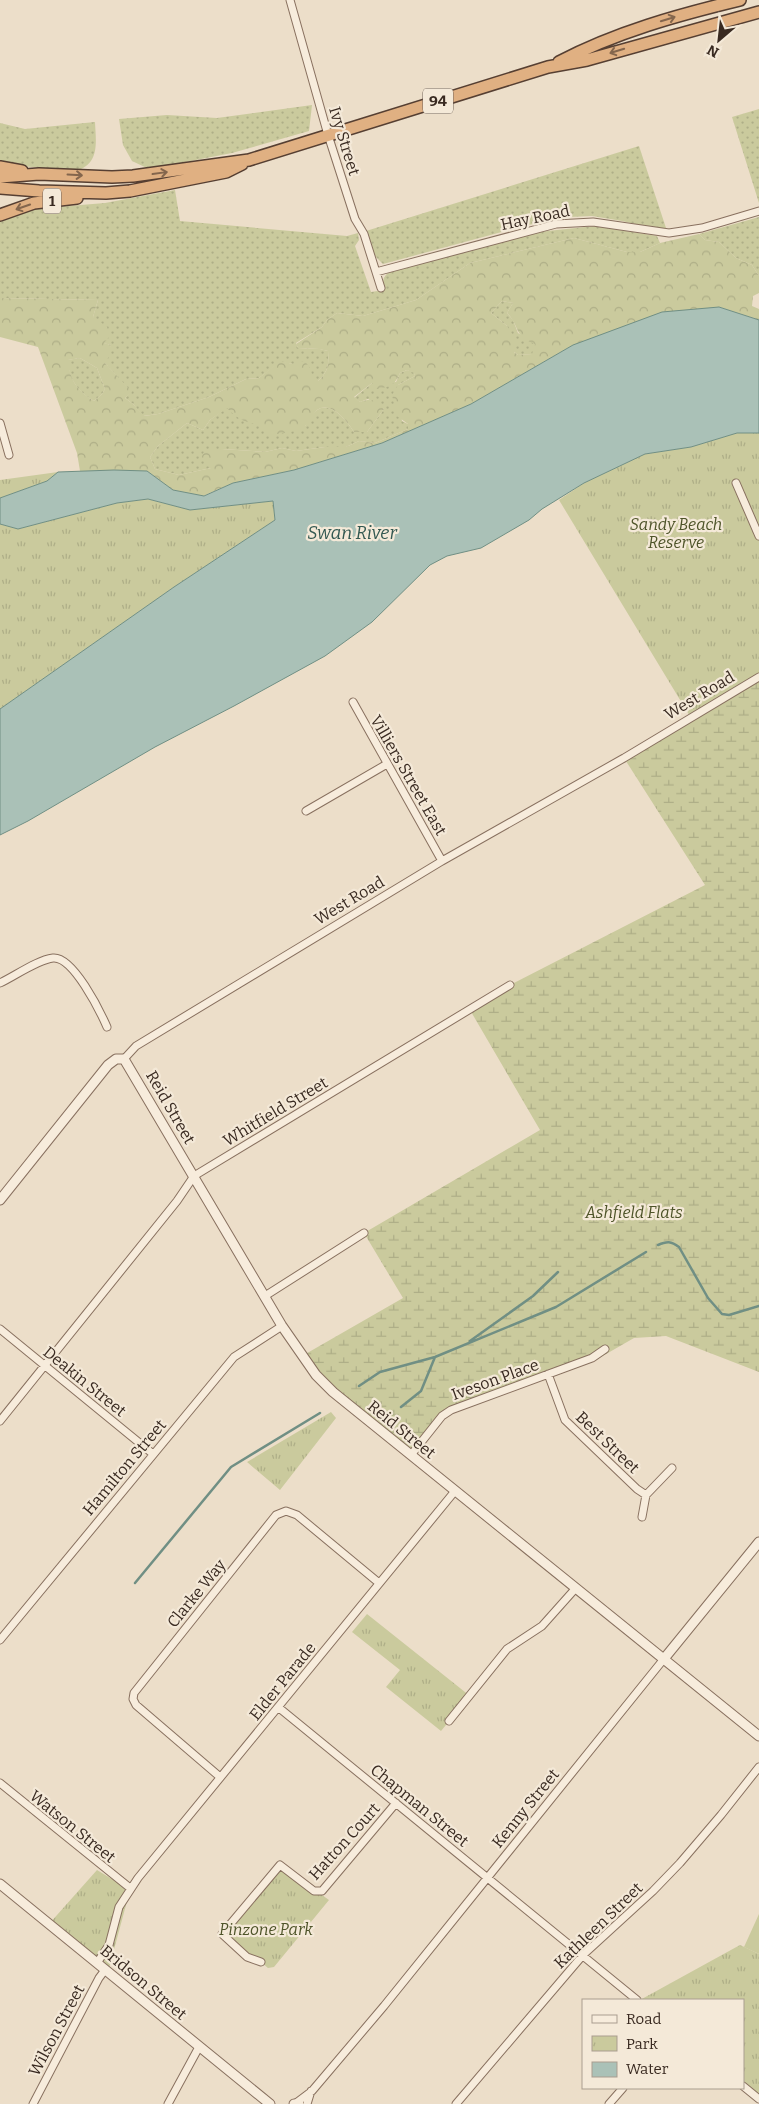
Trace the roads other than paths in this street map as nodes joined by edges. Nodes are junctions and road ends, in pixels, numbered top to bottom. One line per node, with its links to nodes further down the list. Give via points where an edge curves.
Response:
1 (290, 0): 5 (street, Ivy Street)
2 (740, 0): 4 (highway, 94, one-way to 2, via 589,46 666,19)
3 (759, 12): 4 (highway, 94, one-way to 4, via 587,60)
4 (548, 67): 5 (highway, 94)
5 (328, 135): 6 (highway, 94); 14 (street, Ivy Street)
6 (249, 160): 8 (highway, 94, one-way to 6, via 133,176); 11 (highway, 94, via 226,172)
7 (0, 167): 8 (highway, 94)
8 (38, 174): 9 (highway, 1)
9 (0, 177)
10 (0, 188): 11 (highway, 94)
11 (106, 193): 13 (highway, 1, one-way to 13, via 34,203)
12 (759, 211): 14 (street, Hay Road, via 702,228 669,233 593,222 556,224)
13 (0, 215)
14 (376, 272): 15 (street, Ivy Street)
15 (381, 288)
16 (0, 423): 17 (street)
17 (9, 455)
18 (736, 483): 19 (street)
19 (759, 536)
20 (759, 676): 24 (street, West Road, via 624,758)
21 (353, 702): 22 (street, Villiers Street East)
22 (387, 764): 23 (street); 24 (street, Villiers Street East)
23 (306, 811)
24 (442, 861): 28 (street, West Road, via 136,1046)
25 (0, 983): 27 (street, via 45,960 59,958 71,966)
26 (510, 985): 29 (street, Whitfield Street)
27 (107, 1027)
28 (124, 1059): 29 (street, Reid Street); 30 (street, West Road, via 116,1059 108,1065)
29 (194, 1176): 32 (street, Reid Street); 36 (street, Whitfield Street, via 178,1201)
30 (0, 1200)
31 (364, 1233): 32 (street)
32 (264, 1296): 33 (street, Reid Street)
33 (282, 1326): 39 (street, Hamilton Street, via 234,1357); 40 (street, Reid Street, via 324,1383)
34 (0, 1329): 36 (street, Deakin Street)
35 (605, 1349): 37 (street, Iveson Place, via 592,1358)
36 (45, 1366): 38 (street, Whitfield Street); 39 (street, Deakin Street)
37 (548, 1374): 40 (street, Iveson Place, via 451,1410 442,1416); 43 (street, Best Street, via 565,1420)
38 (0, 1420)
39 (153, 1454): 48 (street, Hamilton Street)
40 (411, 1456): 42 (street, Reid Street)
41 (672, 1468): 43 (street, Best Street)
42 (455, 1491): 46 (street, Elder Parade); 47 (street, Reid Street)
43 (646, 1495): 44 (street, Best Street)
44 (642, 1517)
45 (759, 1542): 49 (street, Kenny Street)
46 (379, 1583): 50 (street, Elder Parade); 54 (street, Clarke Way, via 297,1515 286,1511 276,1515 134,1693 136,1705)
47 (575, 1589): 49 (street, Reid Street); 51 (street, via 542,1626 507,1649)
48 (0, 1640)
49 (663, 1660): 52 (street, Reid Street); 57 (street, Kenny Street)
50 (278, 1707): 54 (street, Elder Parade); 56 (street, Chapman Street)
51 (449, 1721)
52 (759, 1736)
53 (759, 1767): 60 (street, Kathleen Street, via 680,1863)
54 (220, 1777): 59 (street, Elder Parade)
55 (0, 1784): 59 (street, Watson Street)
56 (396, 1803): 57 (street, Chapman Street); 61 (street, Hatton Court, via 322,1891 314,1892 280,1865 222,1934 247,1957)
57 (489, 1878): 60 (street, Chapman Street); 68 (street, Kenny Street)
58 (0, 1884): 62 (street, Bridson Street)
59 (130, 1888): 62 (street, via 119,1907 109,1945)
60 (583, 1954): 64 (street, Chapman Street); 75 (street, Kathleen Street)
61 (261, 1962)
62 (97, 1963): 63 (street, Bridson Street)
63 (105, 1970): 65 (street, Bridson Street); 70 (street, Wilson Street)
64 (637, 1999)
65 (199, 2048): 71 (street); 72 (street, Bridson Street)
66 (744, 2087): 69 (street)
67 (621, 2089): 76 (street)
68 (312, 2091): 73 (street, Kenny Street); 74 (street, Kenny Street)
69 (759, 2099)
70 (33, 2104)
71 (168, 2104)
72 (271, 2104)
73 (296, 2104)
74 (307, 2104)
75 (456, 2104)
76 (609, 2104)

